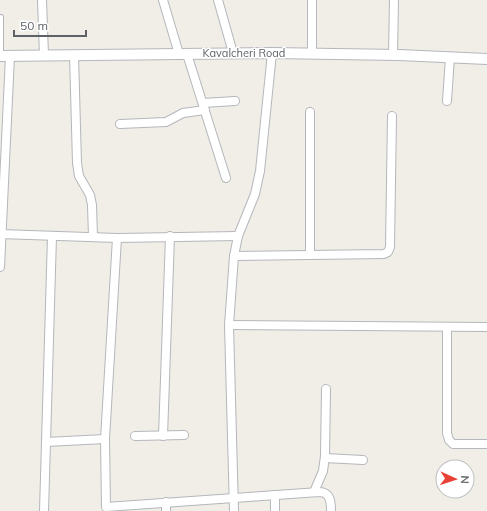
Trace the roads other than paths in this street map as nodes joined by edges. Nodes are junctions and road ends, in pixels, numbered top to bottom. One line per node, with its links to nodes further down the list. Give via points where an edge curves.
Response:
1 (42, 0): 11 (street)
2 (163, 0): 10 (street)
3 (218, 0): 7 (street)
4 (312, 0): 9 (street)
5 (394, 0): 13 (street)
6 (1, 17): 14 (lane)
7 (233, 53): 8 (street, Kavalcheri Road); 10 (street, Kavalcheri Road)
8 (272, 53): 9 (street, Kavalcheri Road); 27 (street, via 260,171 255,194)
9 (312, 53): 13 (street, Kavalcheri Road)
10 (183, 54): 12 (street, Kavalcheri Road); 19 (street)
11 (44, 55): 12 (street, Kavalcheri Road); 14 (street, Kavalcheri Road)
12 (74, 55): 28 (street, via 76,163 90,195)
13 (393, 55): 15 (street, Kavalcheri Road)
14 (4, 56): 24 (street)
15 (450, 57): 16 (street, Kavalcheri Road); 18 (street)
16 (487, 59)
17 (235, 101): 19 (street)
18 (447, 101)
19 (204, 107): 22 (street, via 183,113 166,122); 23 (street)
20 (310, 112): 30 (street)
21 (392, 116): 30 (street, via 388,252)
22 (120, 124)
23 (226, 178)
24 (1, 234): 25 (street); 32 (street)
25 (52, 236): 28 (street); 41 (street)
26 (170, 236): 27 (street); 29 (street); 39 (street)
27 (238, 236): 31 (street)
28 (93, 237): 29 (street)
29 (117, 238): 40 (street)
30 (310, 255): 31 (street)
31 (234, 256): 33 (street)
32 (0, 267)
33 (229, 325): 34 (street); 47 (street)
34 (447, 327): 35 (street); 42 (street, via 449,440 453,444)
35 (487, 327)
36 (326, 389): 43 (street)
37 (184, 435): 39 (street)
38 (135, 436): 39 (street)
39 (163, 436)
40 (105, 439): 41 (street); 49 (street)
41 (46, 442): 50 (street)
42 (487, 444)
43 (325, 458): 44 (street); 45 (street, via 323,471)
44 (363, 460)
45 (314, 492): 46 (street); 54 (street, via 324,492 329,496)
46 (275, 495): 47 (street); 53 (street)
47 (234, 499): 48 (street); 52 (street)
48 (166, 502): 49 (street); 51 (street)
49 (106, 509)
50 (44, 511)
51 (166, 511)
52 (234, 511)
53 (276, 511)
54 (331, 511)

